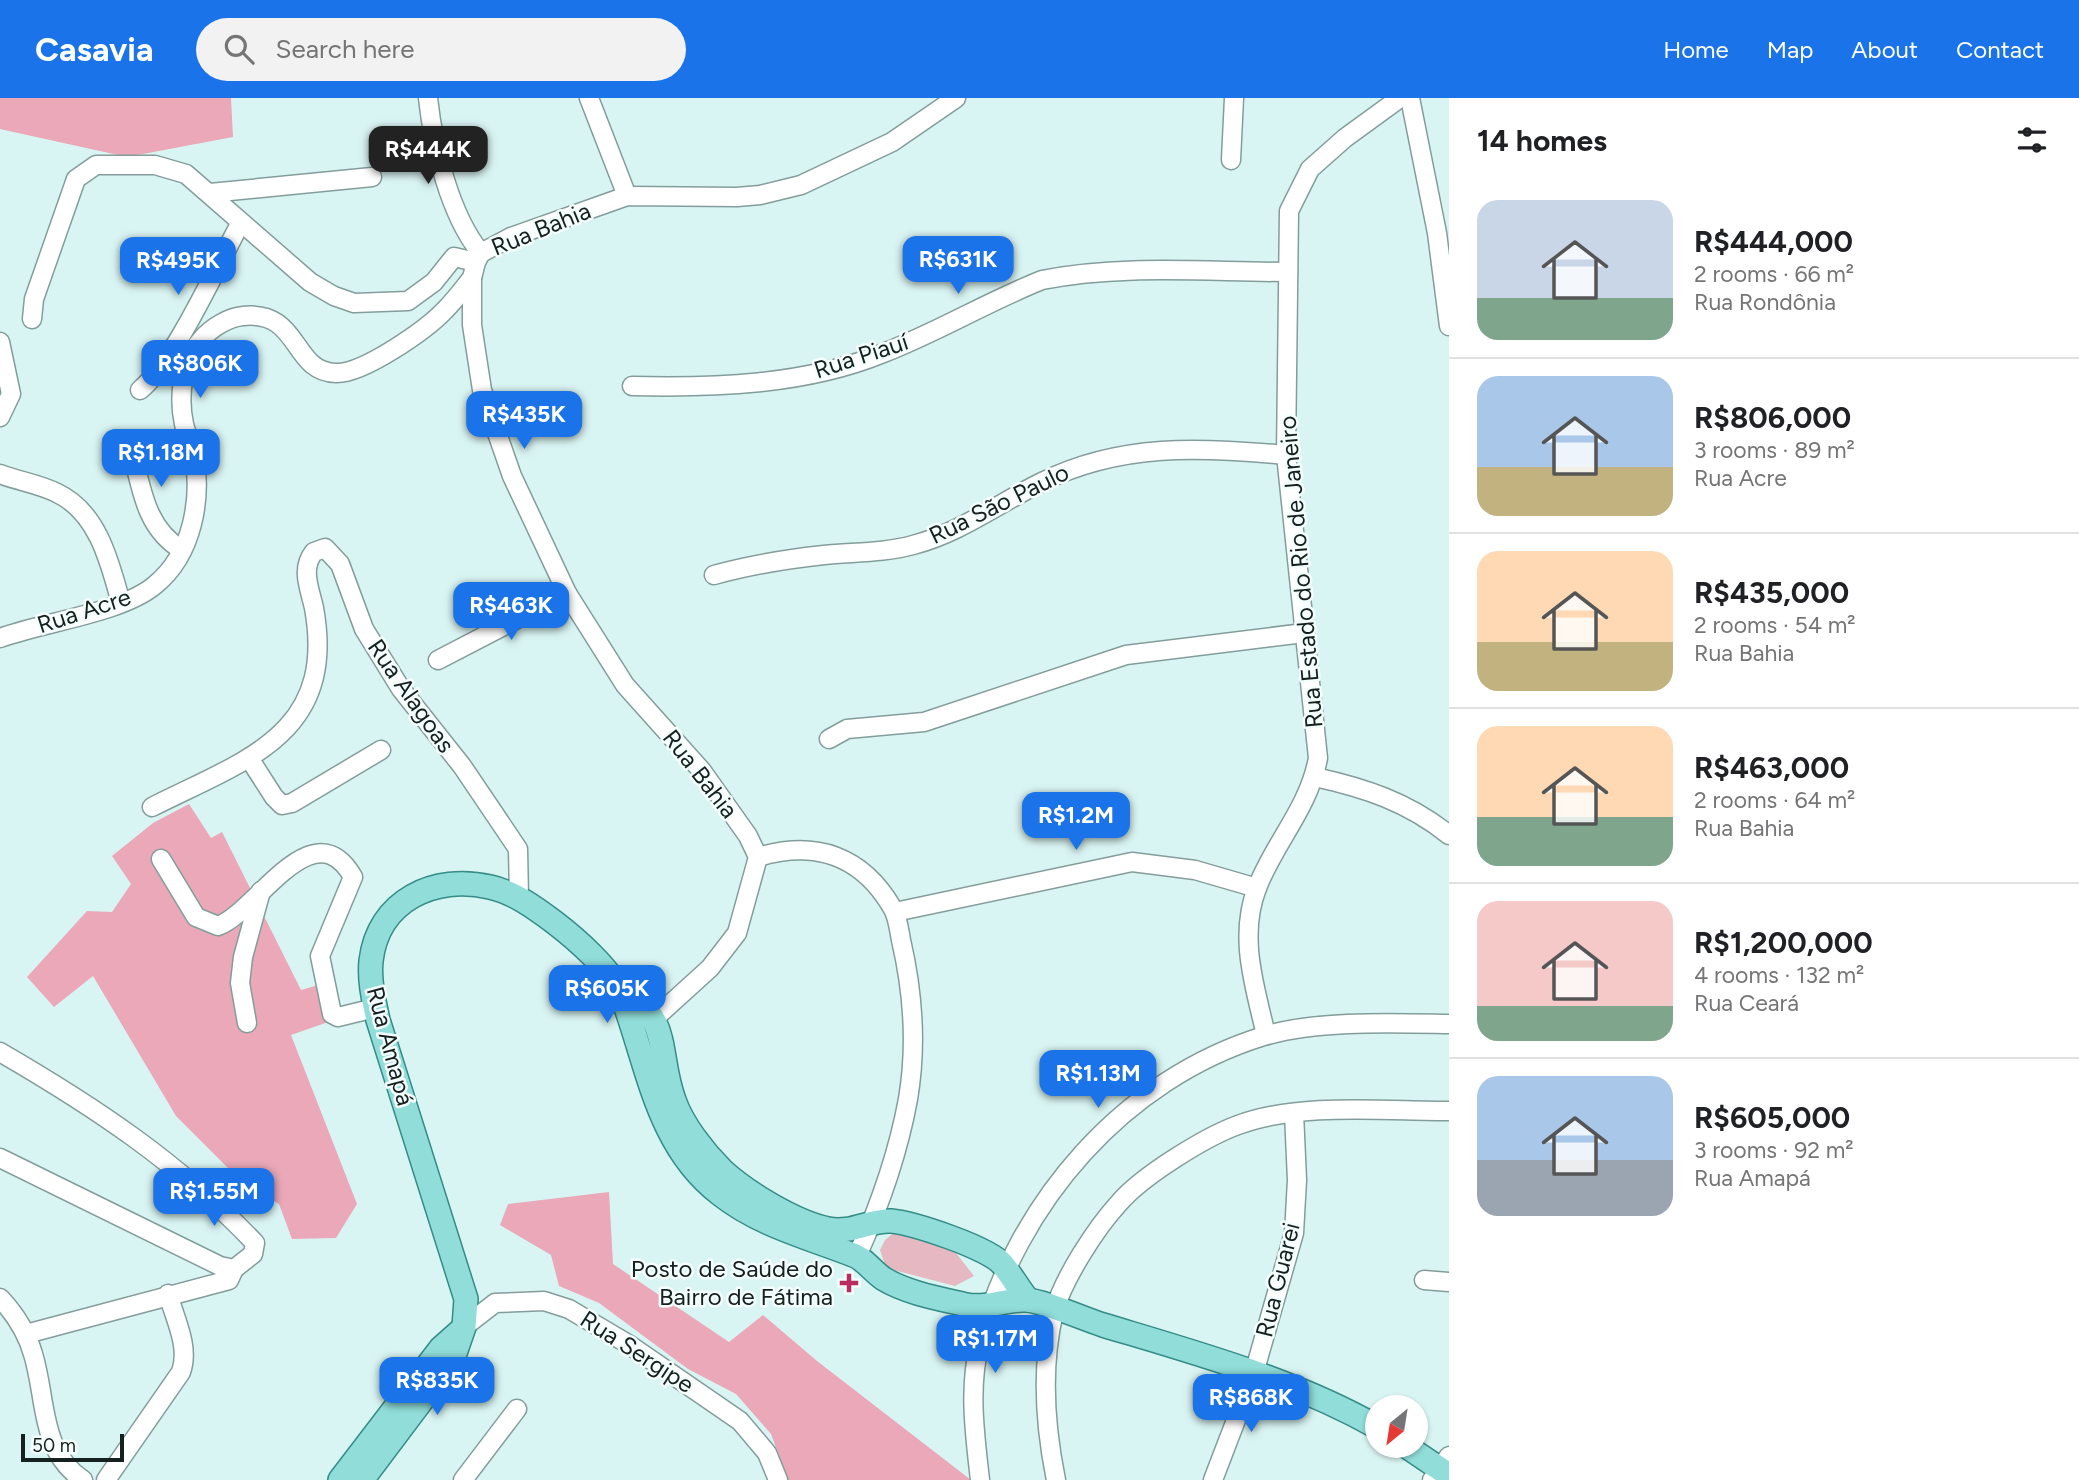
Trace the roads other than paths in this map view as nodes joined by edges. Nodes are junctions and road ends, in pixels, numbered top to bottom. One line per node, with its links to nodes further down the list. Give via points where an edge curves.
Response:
1 (428, 98): 12 (street, via 431,129)
2 (589, 98): 10 (street)
3 (956, 98): 10 (street, Rua Bahia, via 892,142 801,185 737,197)
4 (1234, 98): 7 (street)
5 (1400, 98): 13 (street, Rua Estado do Rio de Janeiro, via 1310,169 1289,211)
6 (1410, 98): 15 (street, via 1437,233)
7 (1231, 160)
8 (372, 177): 9 (street)
9 (210, 193): 11 (street); 14 (street, via 186,174 155,165 96,165 84,170 75,178 34,299)
10 (627, 196): 12 (street, Rua Bahia, via 511,237)
11 (240, 224): 12 (street, via 310,282 354,303 408,301 434,282 454,257); 18 (street, via 172,347)
12 (476, 264): 23 (street, Rua Acre, via 444,312 351,371 335,373 305,358 289,333 270,317 236,316 202,339 191,356 180,402 194,453 197,494 193,524); 25 (street, Rua Bahia, via 474,348 482,390 512,476)
13 (1288, 272): 17 (street, Rua Piauí, via 1067,275 1001,297 879,355 835,367 695,388); 21 (street, Rua Estado do Rio de Janeiro)
14 (32, 319)
15 (1449, 326)
16 (0, 342): 19 (street, via 11,394)
17 (632, 386)
18 (140, 390)
19 (0, 418)
20 (129, 440): 23 (street, via 153,522 162,536)
21 (1286, 455): 24 (street, Rua São Paulo, via 1227,449 1130,452 1083,464 949,532 911,546 761,564); 27 (street, Rua Estado do Rio de Janeiro)
22 (0, 474): 26 (street, via 57,492 76,504 107,553)
23 (182, 550): 26 (street, Rua Acre, via 155,586)
24 (714, 575)
25 (567, 593): 29 (street); 36 (street, Rua Bahia, via 625,685 702,771)
26 (121, 603): 28 (street, Rua Acre)
27 (1304, 633): 30 (street, via 1126,655 924,722 847,729); 33 (street, Rua Estado do Rio de Janeiro, via 1317,749)
28 (0, 638)
29 (438, 660)
30 (829, 739)
31 (381, 750): 32 (street, via 282,805)
32 (248, 758): 34 (street, Rua Alagoas); 40 (street, Rua Alagoas, via 271,744 300,714 315,683 314,611 306,568 314,552 325,548 340,564 365,629 401,689 462,766 518,849)
33 (1315, 777): 35 (street, via 1385,796); 39 (street, Rua Estado do Rio de Janeiro)
34 (152, 807)
35 (1449, 835)
36 (758, 858): 41 (street, via 785,849 829,853 876,884); 45 (street, via 737,933)
37 (161, 859): 38 (street, via 196,917 207,925 230,922)
38 (262, 888): 42 (street, via 316,852 326,852 349,871 351,883 321,950 322,977 332,1014 338,1017); 43 (street, via 240,983)
39 (1257, 888): 41 (street, via 1195,870 1132,862); 46 (street, Rua Estado do Rio de Janeiro, via 1249,927 1249,960)
40 (519, 898): 42 (main road, Rua Amapá, via 469,883 430,886 399,903 381,929 371,959); 45 (main road, Rua Amapá, via 588,950 621,992 642,1004)
41 (895, 912): 51 (street, via 914,1016 908,1096 896,1154)
42 (375, 1008): 63 (main road, Rua Amapá, via 462,1282)
43 (247, 1023)
44 (1449, 1024): 46 (street, via 1356,1023)
45 (651, 1033): 52 (main road, via 666,1105 706,1152 715,1177 748,1190)
46 (1266, 1035): 55 (street, via 1210,1056 1143,1098 1101,1132 1061,1178)
47 (0, 1052): 54 (street, via 114,1121 214,1200 255,1243 253,1254)
48 (1449, 1111): 49 (street)
49 (1294, 1113): 62 (street, via 1239,1125 1195,1146 1120,1202 1068,1279); 65 (street, Rua Guarei, via 1294,1233)
50 (0, 1158): 54 (street)
51 (871, 1226): 52 (main road); 53 (street); 55 (main road, via 890,1221 965,1242 994,1257)
52 (811, 1232): 53 (main road)
53 (857, 1256): 61 (main road, via 899,1286 970,1305)
54 (234, 1269): 58 (street, via 229,1280 218,1285)
55 (1006, 1270): 60 (main road); 61 (street)
56 (1424, 1280): 57 (street)
57 (1449, 1282)
58 (168, 1294): 64 (street); 72 (street, via 185,1362)
59 (0, 1298): 64 (street)
60 (1028, 1300): 61 (main road); 62 (main road)
61 (993, 1305): 77 (street, via 979,1344 972,1406)
62 (1055, 1310): 65 (main road); 78 (street, via 1046,1360 1048,1437)
63 (464, 1327): 68 (main road, Rua Amapá, via 453,1359); 76 (street, Rua Sergipe, via 495,1303 544,1301 569,1308 740,1421 767,1453)
64 (26, 1334): 71 (street, via 48,1432 68,1468)
65 (1254, 1373): 67 (main road); 79 (street, Rua Guarei)
66 (517, 1409): 75 (street)
67 (1365, 1421)
68 (387, 1434): 73 (main road); 74 (main road)
69 (1424, 1458): 70 (main road)
70 (1442, 1470)
71 (83, 1480)
72 (106, 1480)
73 (340, 1480)
74 (362, 1480)
75 (463, 1480)
76 (778, 1480)
77 (980, 1480)
78 (1056, 1480)
79 (1213, 1480)

